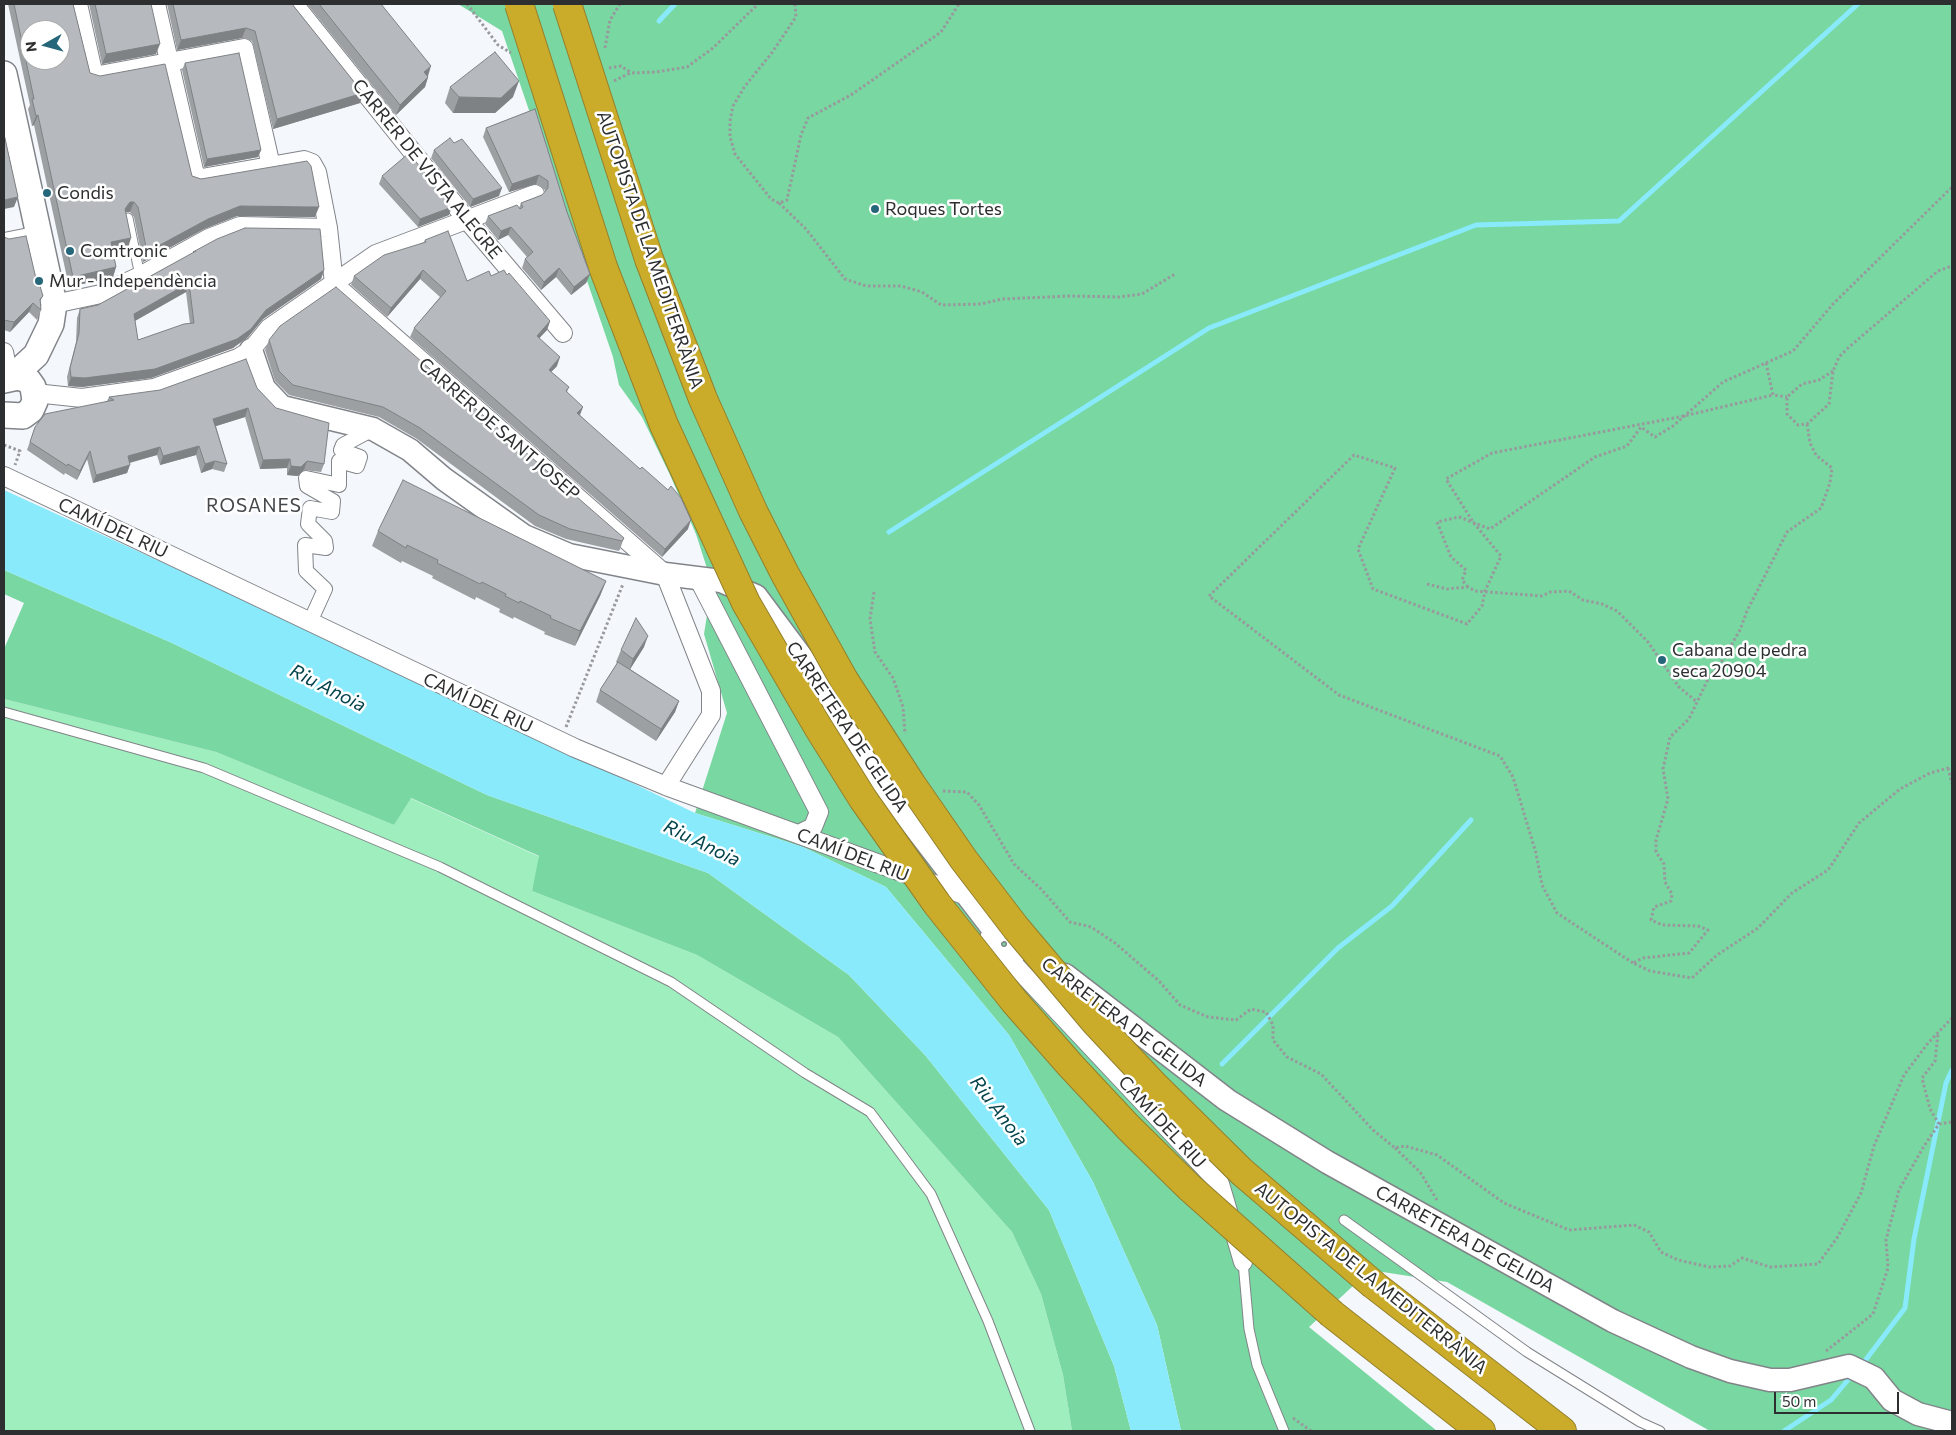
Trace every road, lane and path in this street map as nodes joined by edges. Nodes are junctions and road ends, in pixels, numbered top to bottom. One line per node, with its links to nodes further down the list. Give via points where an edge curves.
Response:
1 (78, 4): 14 (street, via 94,76)
2 (156, 4): 14 (street)
3 (294, 4): 23 (street, CARRER DE VISTA ALEGRE)
4 (467, 4): 11 (path)
5 (519, 4): 79 (highway, bridge, via 603,267 664,426 746,603 818,727 911,868 988,970 1158,1158 1251,1245 1332,1314)
6 (568, 4): 80 (highway, AUTOPISTA DE LA MEDITERRÀNIA, bridge, via 649,259 703,399 781,567 844,680 964,860 1096,1023 1242,1172 1374,1285)
7 (620, 4): 12 (path, via 610,20)
8 (758, 4): 17 (path, via 713,48 687,67 630,72 616,79)
9 (795, 4): 21 (path, via 796,17 744,86 733,106 730,121 730,137 736,154 771,199)
10 (959, 4): 21 (path, via 942,32 851,95 808,118 801,135 787,200)
11 (498, 45)
12 (606, 54)
13 (608, 61): 15 (path)
14 (170, 62): 18 (street, via 244,48); 18 (street, via 196,179)
15 (610, 68)
16 (4, 74): 25 (main road)
17 (610, 87)
18 (272, 166): 24 (street, via 304,160 312,163 317,172)
19 (1952, 187): 35 (path, via 1832,304 1794,351)
20 (535, 194): 23 (street)
21 (779, 203): 28 (path, via 806,229 845,279 866,286 901,286 922,292 941,305 981,304 1016,298 1142,294)
22 (128, 218): 29 (lane)
23 (467, 220): 30 (street, via 376,254); 32 (street, CARRER DE VISTA ALEGRE)
24 (328, 228): 29 (street, via 240,226 209,238); 30 (street)
25 (38, 233): 26 (street); 31 (main road)
26 (4, 240)
27 (1952, 266): 36 (path, via 1938,271 1878,320 1839,357)
28 (1175, 274)
29 (140, 276): 31 (street, via 101,294)
30 (334, 284): 33 (street, via 269,328); 48 (street, CARRER DE SANT JOSEP)
31 (54, 304): 37 (main road, via 51,324)
32 (563, 334)
33 (251, 350): 37 (street, via 238,358 154,388 82,398); 43 (street, CARRETERA DE GELIDA, via 264,388 282,407)
34 (4, 352): 37 (street)
35 (1766, 363): 38 (path); 40 (path, via 1724,382)
36 (1833, 371): 39 (path, via 1819,380 1802,384); 42 (path, via 1829,404)
37 (18, 383): 41 (main road, via 35,401 23,416)
38 (1773, 395): 39 (path); 40 (path)
39 (1787, 397): 42 (path, via 1787,414 1798,425)
40 (1684, 416): 46 (path, via 1655,437 1641,427 1627,446 1595,457 1490,529); 46 (path, via 1492,453 1446,479)
41 (6, 418)
42 (1807, 424): 55 (path, via 1816,455 1832,468 1821,508 1787,532 1740,630 1709,677)
43 (373, 429): 47 (street, CARRETERA DE GELIDA, via 410,450 524,536 569,555); 54 (street, via 342,445 341,450 360,457 357,466 340,462 339,485 306,478 307,486 333,501 332,512 310,508 308,524 325,541 326,548 305,545 306,572 325,589)
44 (4, 446): 45 (path, via 20,451)
45 (6, 478): 54 (street, CAMÍ DEL RIU)
46 (1473, 522): 51 (path, via 1460,517 1436,522 1452,557 1466,570 1462,580); 52 (path, via 1501,556)
47 (630, 567): 48 (street, CARRETERA DE GELIDA); 58 (path)
48 (664, 574): 49 (street, CARRETERA DE GELIDA); 61 (street, via 711,691 711,715)
49 (698, 578): 63 (street, via 818,812 813,827); 64 (street, CARRETERA DE GELIDA, via 722,581 756,596 803,659 881,783)
50 (1427, 584): 51 (path, via 1447,590)
51 (1468, 587): 52 (path)
52 (1485, 591): 55 (path, via 1542,596 1550,592 1570,591 1583,600 1617,611 1648,642 1686,694); 66 (path, via 1482,606 1467,624 1373,589 1358,549 1395,468 1354,455 1209,596 1340,695 1500,756 1513,777 1536,853 1542,885 1558,913)
53 (874, 592): 57 (path, via 870,619 875,652 893,678 903,707)
54 (310, 622): 58 (street, CAMÍ DEL RIU)
55 (1697, 702): 66 (path, via 1689,719 1670,737 1662,769 1668,799 1656,840 1656,852 1664,864 1665,882 1672,894 1671,901 1654,907 1651,920 1708,930 1689,953 1643,958)
56 (4, 712): 77 (lane, via 204,768 440,867 670,982 805,1073 870,1112 931,1194 988,1321)
57 (906, 736)
58 (560, 742): 61 (street, CAMÍ DEL RIU)
59 (1950, 768): 60 (path); 66 (path, via 1930,773 1900,789 1859,823 1828,870 1792,893 1758,928 1717,955 1692,978 1650,972)
60 (1952, 784)
61 (666, 786): 63 (street, CAMÍ DEL RIU)
62 (938, 789): 71 (path, via 946,793 967,792 979,805 1014,864 1070,922 1091,927 1115,944 1159,981 1180,1005 1208,1017 1236,1020 1251,1010 1266,1012 1272,1025 1273,1040 1287,1057 1321,1074 1373,1130)
63 (799, 834): 64 (street, CAMÍ DEL RIU)
64 (966, 896): 65 (street, CARRETERA DE GELIDA, via 996,932 1010,931)
65 (1012, 949): 73 (street, CARRETERA DE GELIDA, via 1067,976 1227,1100); 74 (street, CAMÍ DEL RIU, via 1220,1184)
66 (1632, 963)
67 (1952, 1018): 68 (path)
68 (1938, 1033): 70 (path, via 1935,1061 1922,1078 1930,1109); 71 (path, via 1904,1075 1874,1146 1861,1193 1837,1238 1818,1264 1770,1267 1742,1258 1730,1266 1709,1267 1678,1260 1661,1252 1649,1232 1634,1225 1569,1230 1504,1203 1437,1155 1405,1146)
69 (1952, 1122): 70 (path)
70 (1939, 1124): 75 (path, via 1899,1190 1886,1240 1888,1268 1873,1314)
71 (1395, 1148): 73 (path, via 1420,1172 1441,1208)
72 (1344, 1220): 81 (lane, via 1527,1352)
73 (1436, 1224): 76 (street, CARRETERA DE GELIDA, via 1613,1321 1691,1357 1730,1371 1770,1380 1790,1380 1849,1366 1874,1378 1892,1400 1918,1414)
74 (1242, 1262): 78 (lane, via 1248,1329 1257,1365)
75 (1820, 1356)
76 (1952, 1423)
77 (1030, 1431)
78 (1284, 1431)
79 (1481, 1431)
80 (1562, 1431)
81 (1660, 1431)

